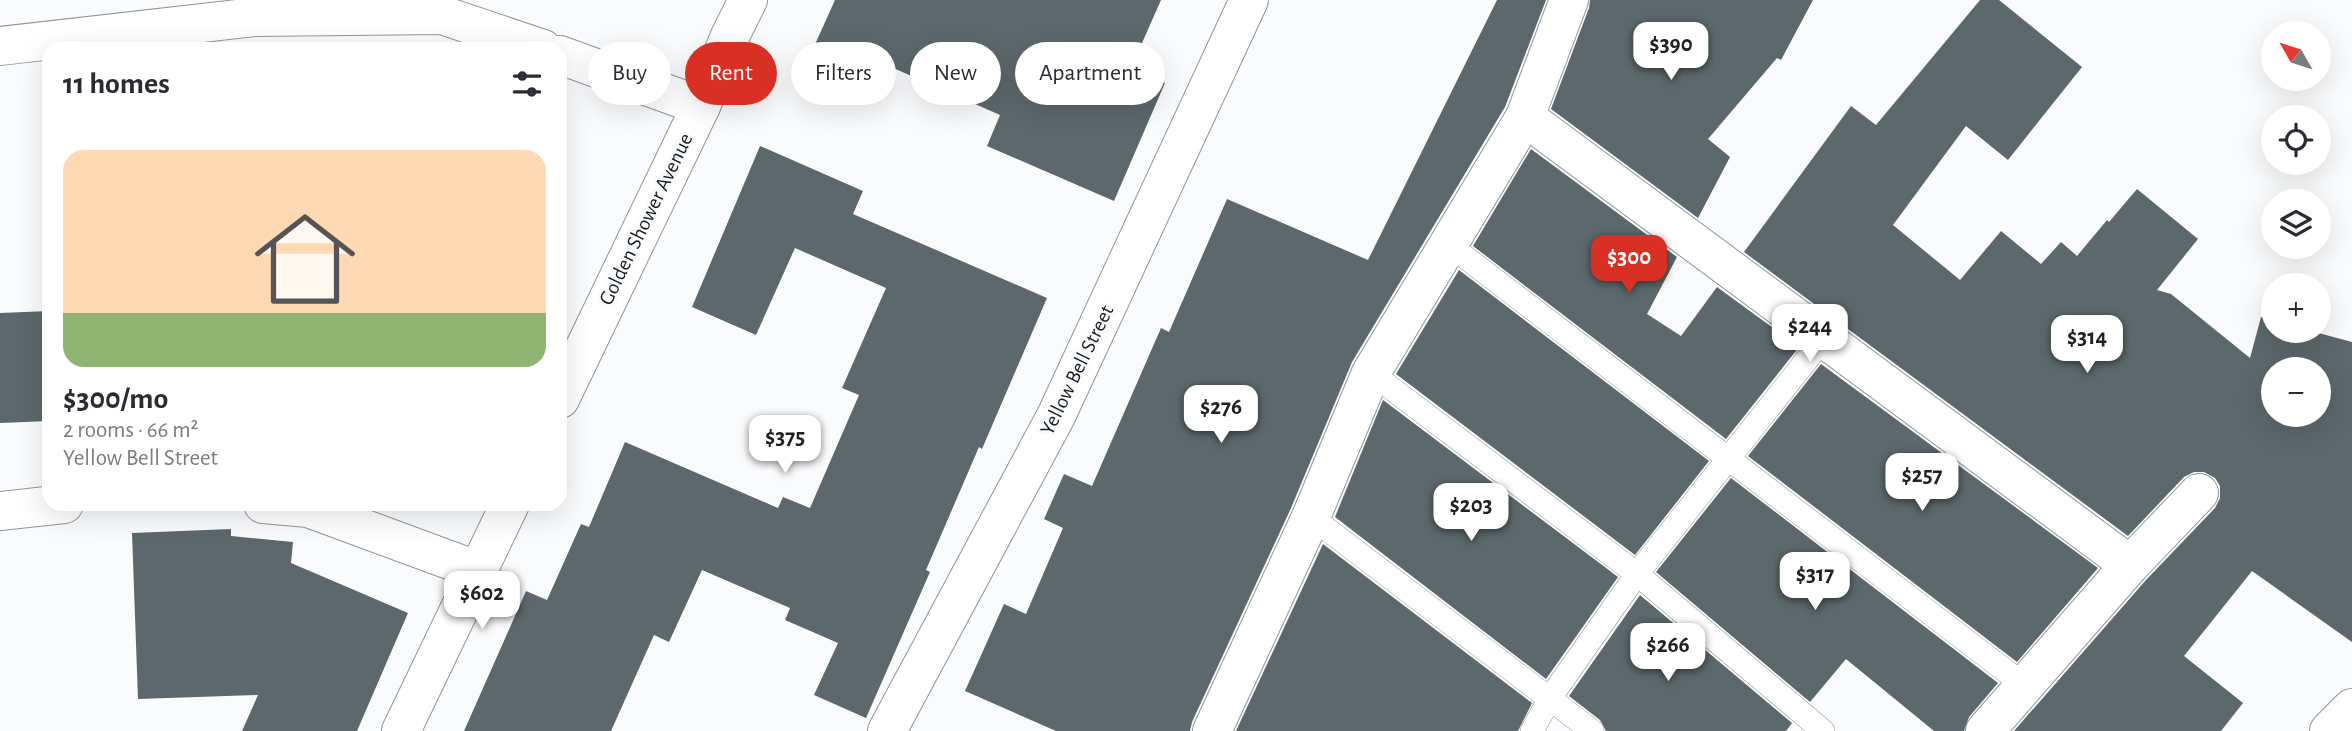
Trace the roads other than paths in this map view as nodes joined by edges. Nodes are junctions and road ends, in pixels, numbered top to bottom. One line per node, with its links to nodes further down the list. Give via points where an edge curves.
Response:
1 (748, 0): 8 (street, Golden Shower Avenue)
2 (1249, 0): 28 (street, Yellow Bell Street, via 1056,416)
3 (1569, 0): 9 (street)
4 (259, 8): 5 (street, via 442,15); 6 (street)
5 (522, 42)
6 (0, 46)
7 (567, 58): 8 (street)
8 (701, 106): 13 (street, Golden Shower Avenue)
9 (1525, 117): 10 (street); 11 (street)
10 (1448, 244): 12 (street); 14 (lane)
11 (1824, 338): 14 (lane); 21 (street)
12 (1371, 373): 20 (street); 23 (lane)
13 (567, 384)
14 (1728, 459): 23 (lane); 24 (lane)
15 (2199, 493): 21 (street)
16 (42, 506): 17 (street)
17 (0, 511)
18 (316, 511): 22 (street)
19 (507, 511): 22 (street)
20 (1311, 517): 25 (lane); 29 (street)
21 (2130, 565): 24 (street)
22 (479, 570): 27 (street)
23 (1637, 574): 25 (lane); 32 (lane)
24 (2024, 685): 33 (street)
25 (1550, 698): 30 (lane); 31 (lane)
26 (2352, 708): 34 (street)
27 (401, 731)
28 (887, 731)
29 (1212, 731)
30 (1532, 731)
31 (1592, 731)
32 (1823, 731)
33 (1985, 731)
34 (2329, 731)

